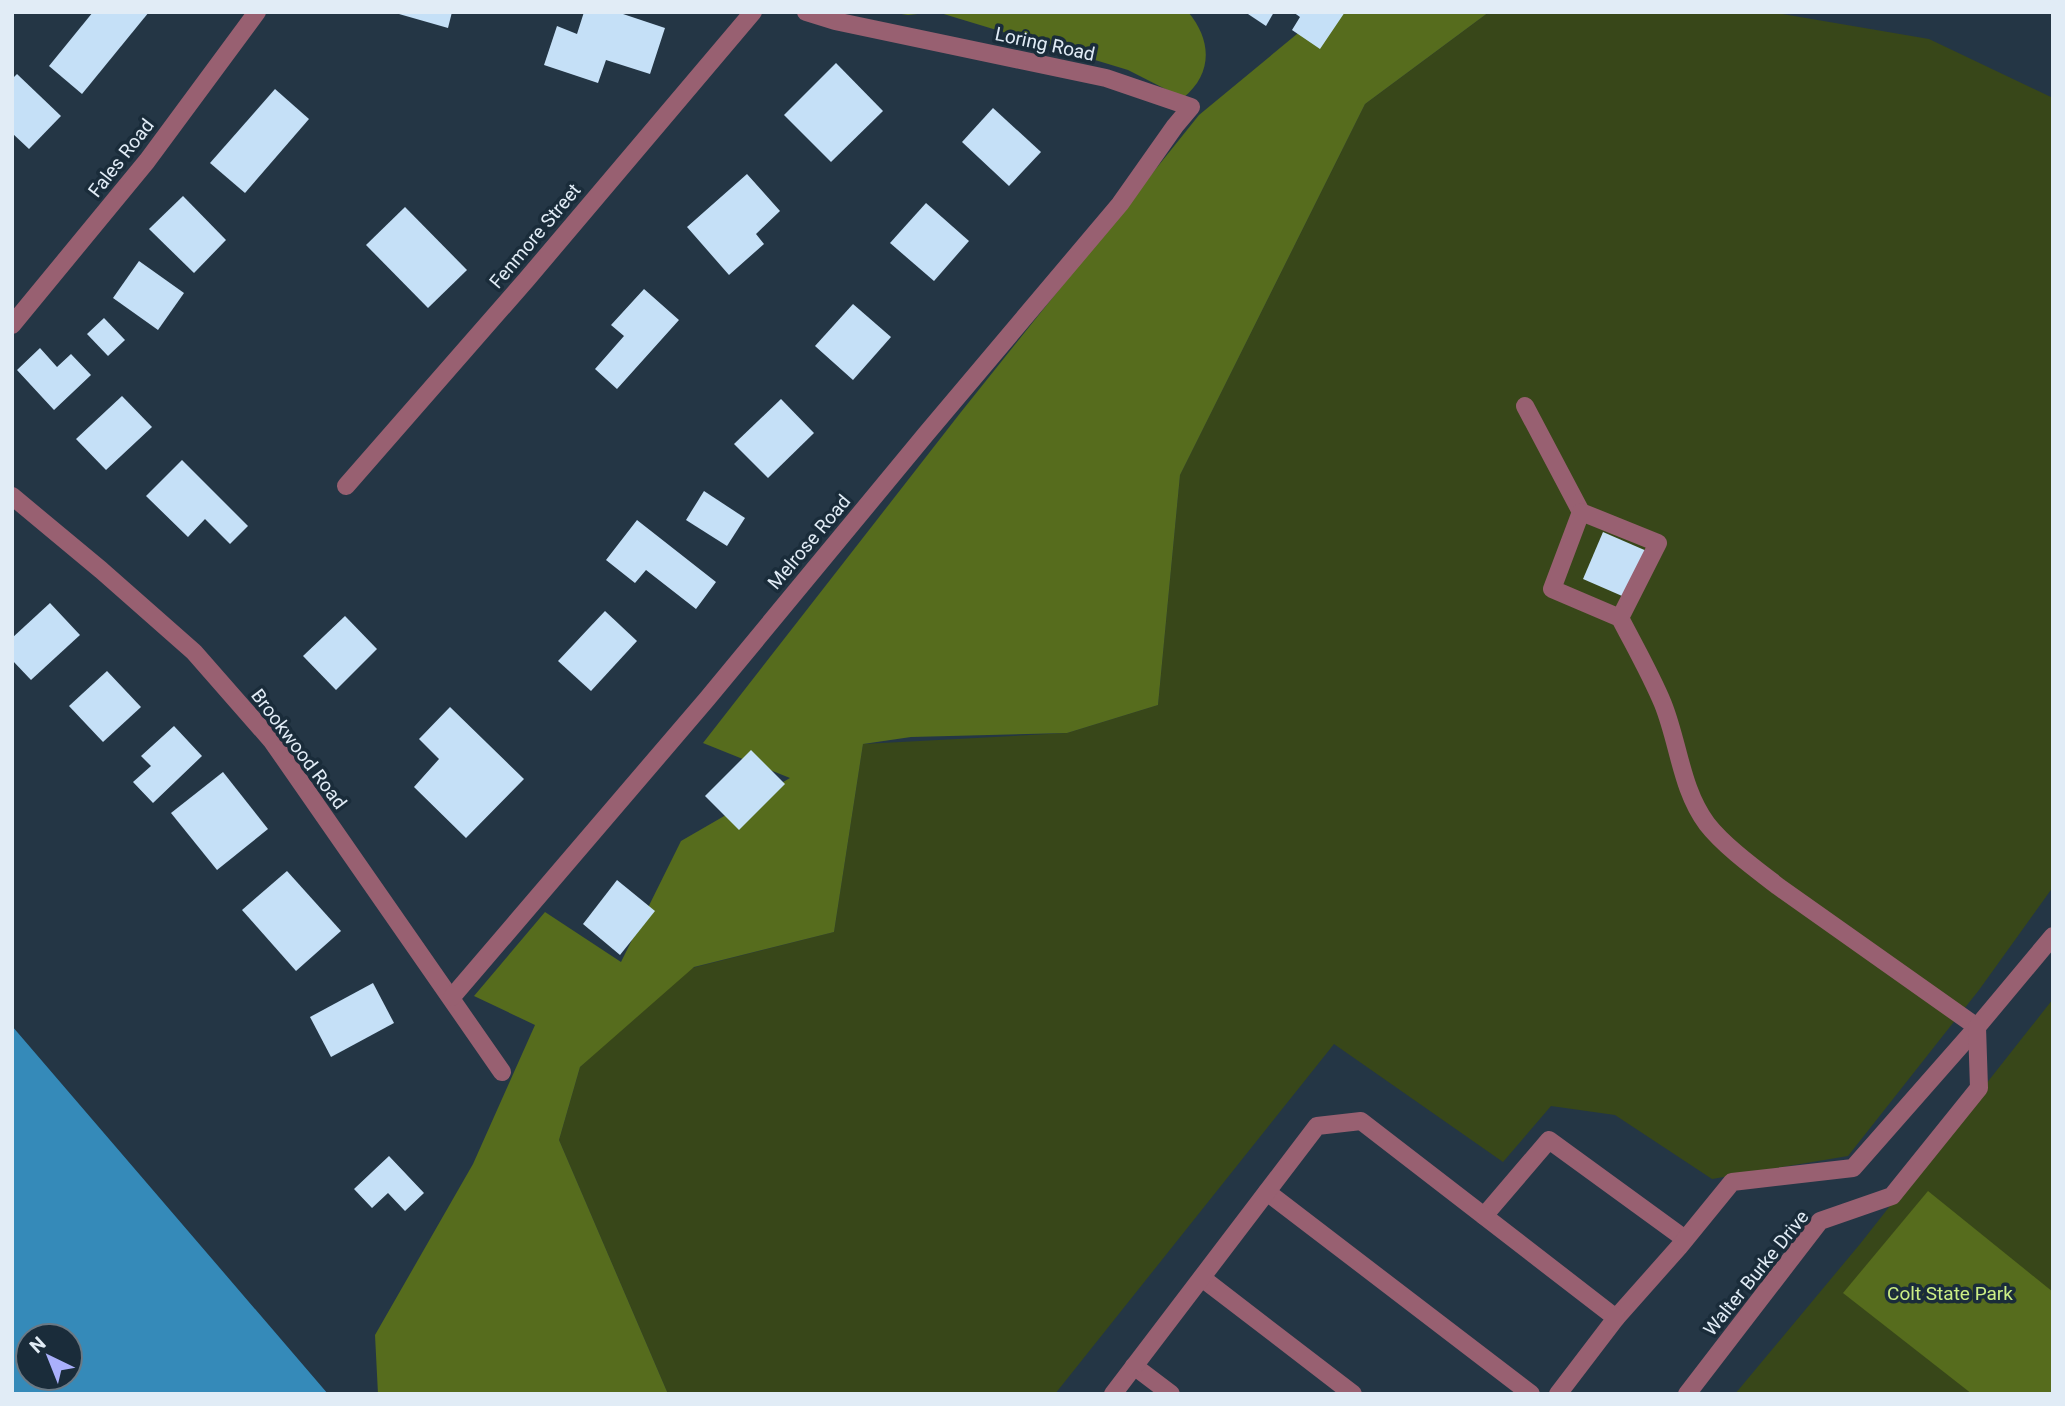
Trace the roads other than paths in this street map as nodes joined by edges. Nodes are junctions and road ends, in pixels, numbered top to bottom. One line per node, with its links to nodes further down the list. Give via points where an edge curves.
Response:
1 (257, 12): 5 (street, Fales Road, via 147,161)
2 (753, 12): 7 (street, Fenmore Street)
3 (806, 12): 4 (street, Loring Road, via 1105,78)
4 (1191, 107): 12 (street, Melrose Road, via 1121,204)
5 (12, 325)
6 (1525, 406): 9 (street)
7 (346, 486)
8 (12, 496): 12 (street, Brookwood Road, via 194,652 272,741)
9 (1581, 512): 10 (street, via 1552,589); 10 (street, via 1658,543)
10 (1620, 618): 13 (street, via 1663,705 1687,790 1708,824 1779,887)
11 (2053, 936): 13 (street)
12 (452, 998): 14 (street, Brookwood Road)
13 (1977, 1027): 17 (street, via 1853,1168 1732,1182); 26 (street, Walter Burke Drive, via 1979,1088 1892,1196 1820,1221)
14 (502, 1072)
15 (1267, 1192): 16 (street, via 1317,1126 1361,1121); 18 (street); 24 (street)
16 (1484, 1216): 17 (street, via 1549,1140); 19 (street)
17 (1685, 1239): 19 (street)
18 (1202, 1278): 20 (street); 23 (street)
19 (1616, 1318): 25 (street)
20 (1135, 1366): 21 (street); 22 (street)
21 (1113, 1394)
22 (1171, 1394)
23 (1353, 1394)
24 (1531, 1394)
25 (1558, 1394)
26 (1687, 1394)

